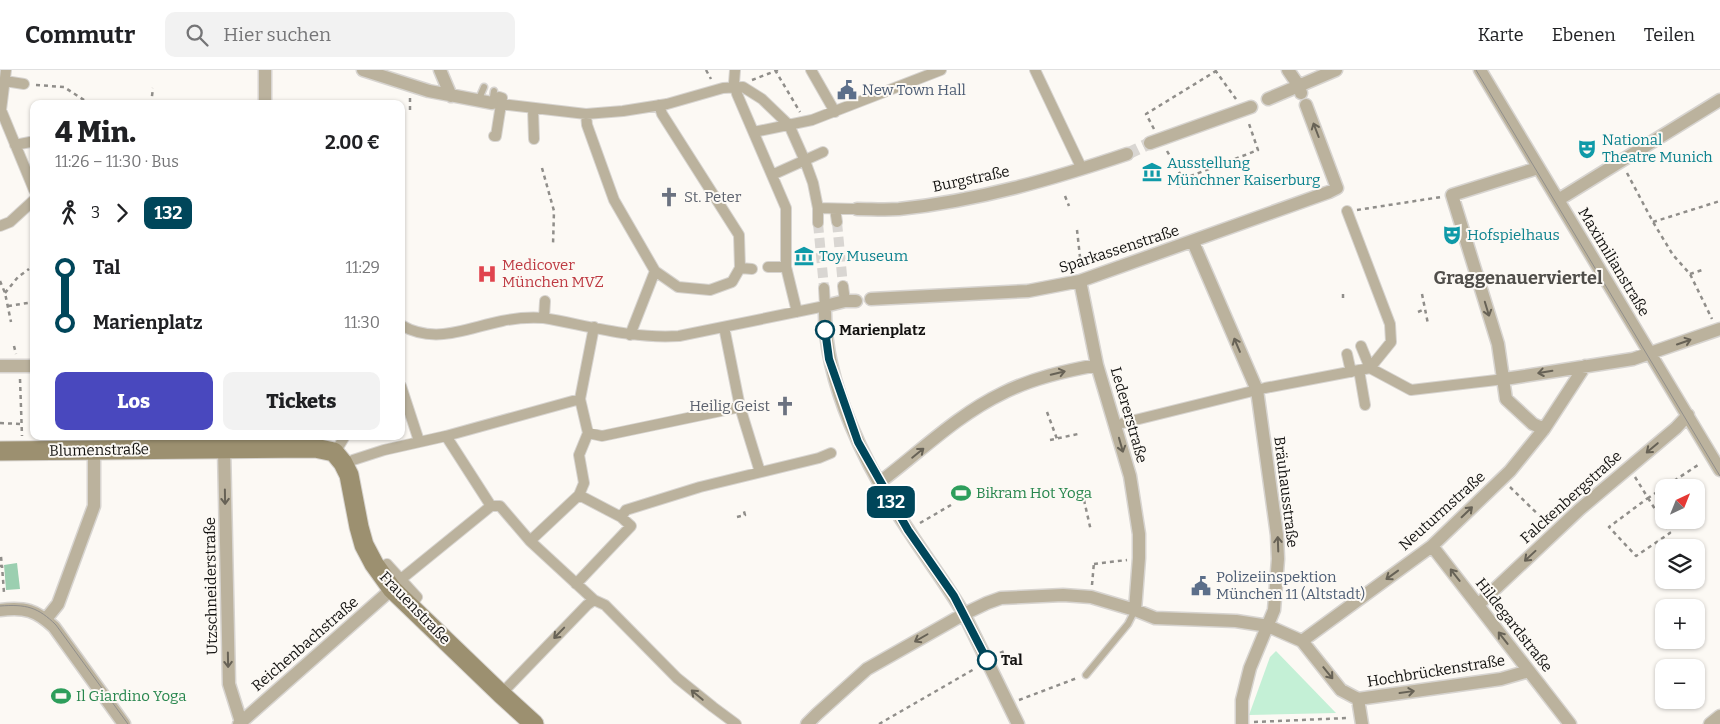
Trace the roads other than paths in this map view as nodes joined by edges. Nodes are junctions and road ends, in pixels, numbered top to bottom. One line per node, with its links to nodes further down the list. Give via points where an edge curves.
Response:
1 (6, 70): 12 (street)
2 (265, 70): 20 (street)
3 (363, 70): 17 (street)
4 (440, 70): 17 (street)
5 (735, 70): 15 (street)
6 (811, 70): 28 (street)
7 (941, 70): 28 (street)
8 (1035, 70): 41 (street)
9 (1288, 70): 16 (street)
10 (1336, 70): 16 (street)
11 (1480, 70): 40 (street, Maximilianstraße)
12 (5, 82): 13 (street); 27 (street)
13 (24, 84)
14 (484, 87): 22 (lane)
15 (734, 87): 23 (street); 30 (street, via 743,87 754,93); 31 (street)
16 (1300, 89): 19 (street)
17 (451, 96): 22 (street)
18 (497, 99): 22 (street); 26 (street); 32 (street)
19 (1268, 99)
20 (265, 100)
21 (1720, 100): 44 (street)
22 (478, 101)
23 (659, 105): 29 (street, via 622,107); 56 (street, via 739,235)
24 (1306, 106): 53 (street, Sparkassenstraße, one-way to 24, via 1333,190)
25 (1247, 108): 35 (street)
26 (533, 109): 29 (street); 33 (street)
27 (1, 110): 36 (street)
28 (838, 111): 30 (street)
29 (586, 114): 58 (street, via 614,200)
30 (789, 125): 31 (street); 39 (street)
31 (754, 132): 42 (street)
32 (494, 136)
33 (534, 139)
34 (30, 142): 36 (street)
35 (1150, 143)
36 (16, 145): 43 (street)
37 (823, 152): 39 (street)
38 (1127, 154): 41 (street, Burgstraße)
39 (805, 161): 42 (street); 46 (street)
40 (1538, 168): 44 (street, Maximilianstraße); 81 (street, one-way to 81, via 1452,195 1498,344)
41 (1082, 169): 48 (street, Burgstraße, via 962,200 898,209)
42 (772, 175): 55 (street, via 786,208)
43 (30, 180)
44 (1558, 200): 75 (street, Maximilianstraße)
45 (30, 204): 52 (street, via 10,222)
46 (818, 208): 47 (street, Burgstraße); 51 (street)
47 (835, 209): 48 (street, Burgstraße); 50 (street)
48 (857, 209)
49 (1346, 211): 80 (street, via 1374,284 1394,322 1390,342)
50 (836, 222)
51 (818, 223)
52 (0, 226)
53 (1193, 242): 59 (street, Sparkassenstraße); 82 (street, Bräuhausstraße, one-way to 53)
54 (768, 267): 55 (street)
55 (786, 267): 66 (street)
56 (740, 268): 57 (street); 58 (street, via 732,282 710,290 678,287)
57 (752, 269)
58 (655, 271): 72 (street)
59 (1080, 281): 62 (street, Sparkassenstraße, via 1028,291); 76 (street, Ledererstraße)
60 (843, 286): 64 (street)
61 (824, 288): 65 (street)
62 (871, 299)
63 (545, 301): 67 (street)
64 (851, 301): 65 (street)
65 (824, 306): 66 (street); 101 (street, via 832,368 858,442)
66 (797, 312): 70 (street)
67 (544, 318): 68 (street, via 517,318 436,335); 69 (street)
68 (405, 327)
69 (594, 327): 72 (street); 84 (street)
70 (724, 328): 72 (street, via 657,338); 86 (street)
71 (1719, 330): 75 (street, one-way to 71)
72 (630, 335)
73 (1361, 346): 80 (street)
74 (1347, 354): 80 (street)
75 (1650, 354): 79 (street); 87 (street, Maximilianstraße)
76 (1097, 365): 101 (street, one-way to 76, via 961,418 1003,393 1054,373); 114 (street, Ledererstraße, one-way to 114, via 1130,476 1139,534)
77 (0, 366): 78 (street)
78 (30, 366)
79 (1585, 366): 81 (street, one-way to 81); 89 (street, Neuturmstraße)
80 (1360, 370): 81 (street, via 1411,390); 82 (street); 85 (street)
81 (1505, 379): 89 (street, via 1506,399 1533,424)
82 (1257, 390): 88 (street); 117 (street, Bräuhausstraße, one-way to 82, via 1274,610 1277,535)
83 (405, 398): 93 (street)
84 (580, 399): 90 (street); 91 (street)
85 (1365, 405)
86 (740, 407): 90 (street, via 602,436); 100 (street)
87 (1688, 415): 99 (street, Maximilianstraße); 112 (street, Falckenbergstraße, one-way to 112, via 1580,509)
88 (1123, 422)
89 (1544, 429): 106 (street, Neuturmstraße, one-way to 89, via 1510,471)
90 (588, 434): 102 (street, via 578,454 584,482)
91 (446, 436): 93 (street); 103 (street)
92 (345, 440): 98 (street)
93 (419, 441): 98 (street)
94 (224, 448): 96 (main road, Blumenstraße); 98 (main road, Blumenstraße, via 326,449); 125 (street, Utzschneiderstraße, one-way to 125, via 229,684)
95 (0, 450): 96 (main road, Blumenstraße)
96 (94, 451): 116 (street, via 94,506 58,604)
97 (831, 453): 100 (street)
98 (345, 456): 108 (main road, Frauenstraße, via 364,545 374,564)
99 (1720, 470)
100 (760, 472): 104 (street, via 626,510)
101 (880, 482): 115 (street)
102 (579, 495): 104 (street); 105 (street)
103 (490, 506): 105 (street, via 500,506); 108 (street)
104 (621, 517): 109 (street, via 631,526)
105 (530, 541): 109 (street)
106 (1432, 546): 112 (street, Hildegardstraße, one-way to 106); 118 (street, Neuturmstraße, one-way to 118)
107 (385, 566): 108 (street, via 387,564)
108 (396, 584): 110 (street, via 417,597); 121 (main road, Frauenstraße); 125 (street, Reichenbachstraße)
109 (576, 584): 111 (street)
110 (415, 600)
111 (594, 600): 121 (street, one-way to 121); 128 (street, one-way to 111, via 677,678 605,605)
112 (1478, 605): 119 (street, Hildegardstraße, one-way to 112)
113 (0, 610): 116 (street, via 27,610)
114 (1135, 610): 115 (street, Hochbrückenstraße, via 1091,597 1062,595 1001,598); 117 (street, Hochbrückenstraße, via 1154,618 1236,621); 120 (lane, via 1128,624)
115 (964, 614): 129 (street, Hochbrückenstraße, one-way to 129, via 868,669); 130 (street)
116 (46, 619): 126 (street)
117 (1268, 626): 118 (street, Hochbrückenstraße); 131 (street, Bräuhausstraße, via 1250,668 1242,700)
118 (1302, 641): 122 (street, Hochbrückenstraße, one-way to 122, via 1341,690)
119 (1529, 671): 122 (street, Hochbrückenstraße, one-way to 119, via 1501,679); 132 (street, Hildegardstraße)
120 (1086, 675)
121 (501, 694): 127 (main road, Frauenstraße)
122 (1358, 699): 124 (street)
123 (1720, 716): 133 (street)
124 (1362, 721)
125 (240, 723)
126 (124, 724)
127 (534, 724)
128 (736, 724)
129 (807, 724)
130 (1018, 724)
131 (1242, 724)
132 (1570, 724)
133 (1710, 724)

